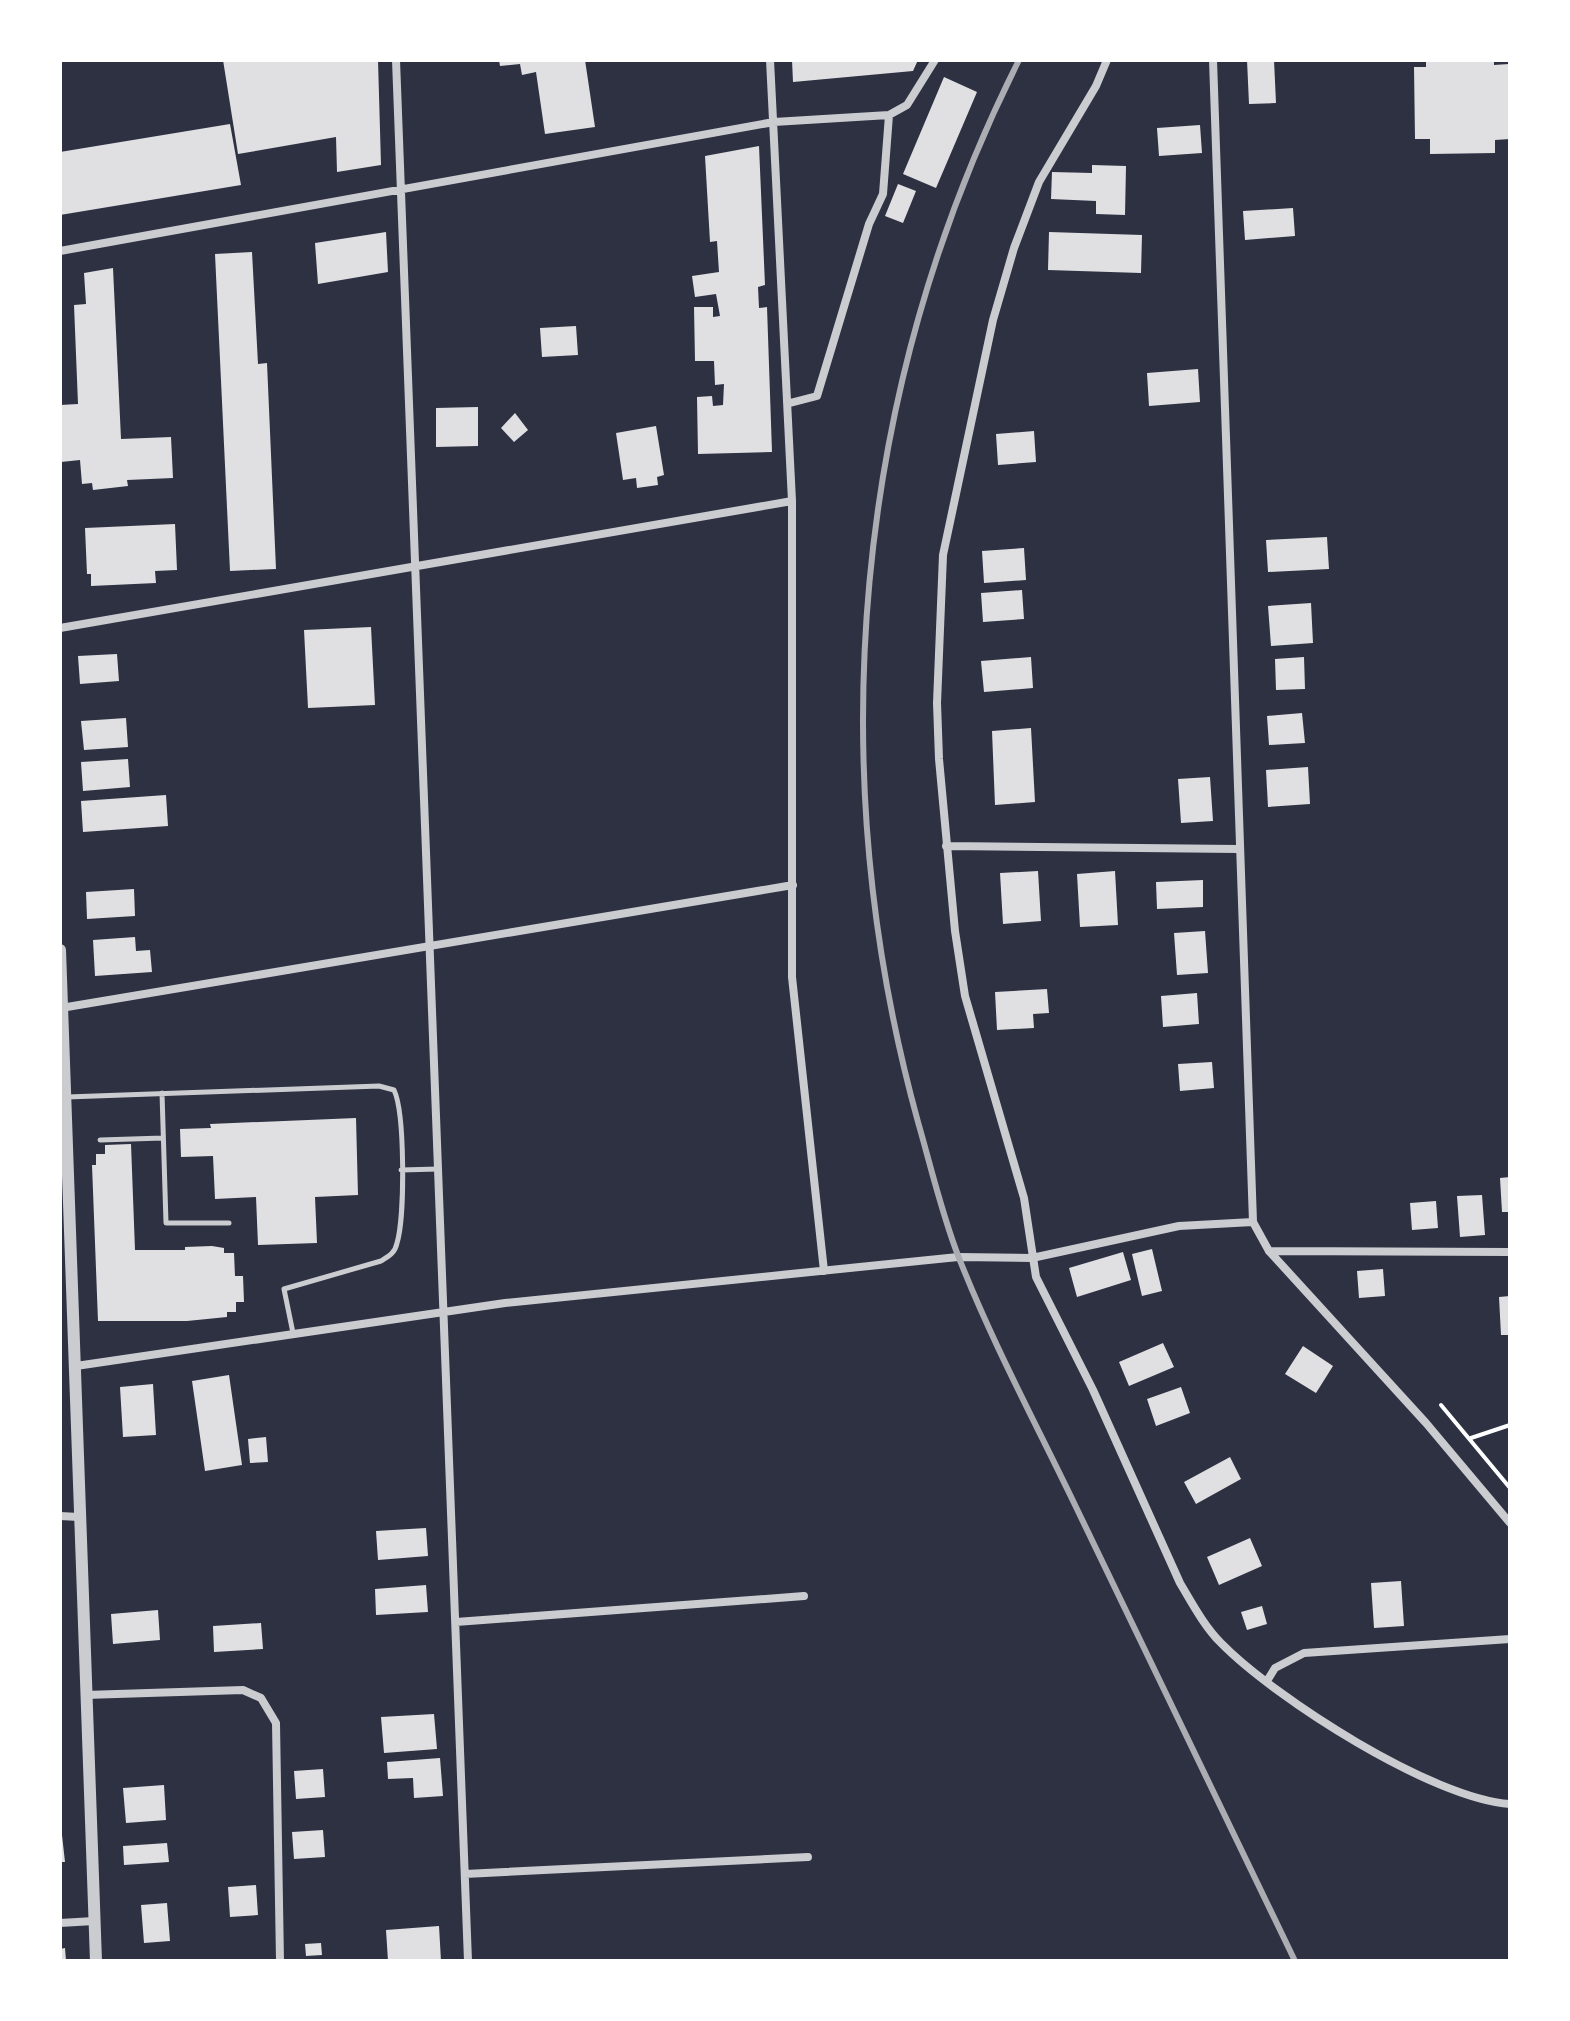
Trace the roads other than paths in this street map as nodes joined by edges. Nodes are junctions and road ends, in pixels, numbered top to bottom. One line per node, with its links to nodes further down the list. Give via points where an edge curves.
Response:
1 (396, 60): 8 (street)
2 (770, 60): 7 (street)
3 (935, 60): 6 (street, via 907,105)
4 (1107, 60): 14 (street, via 1039,182 1014,248 967,431 943,555 939,621 939,759)
5 (1213, 60): 15 (street)
6 (889, 115): 7 (street); 10 (street, via 883,194 817,396)
7 (774, 122): 8 (street); 10 (street)
8 (401, 188): 9 (street); 12 (street)
9 (60, 251)
10 (790, 403): 11 (street)
11 (792, 501): 12 (street); 16 (street)
12 (416, 566): 13 (street); 17 (street)
13 (60, 628)
14 (946, 846): 15 (street); 30 (street, via 965,996 1024,1198)
15 (1238, 849): 26 (street)
16 (793, 885): 17 (street); 31 (street, via 795,1020)
17 (430, 948): 19 (street); 24 (street)
18 (60, 950): 19 (street)
19 (61, 1008): 21 (street)
20 (162, 1093): 21 (lane); 22 (lane); 25 (lane, via 379,1086 394,1090 400,1103)
21 (66, 1097): 34 (street)
22 (163, 1138): 23 (lane); 27 (lane, via 166,1223)
23 (100, 1140)
24 (439, 1169): 25 (lane); 32 (street)
25 (401, 1170): 33 (lane, via 394,1253 284,1289)
26 (1253, 1222): 28 (street); 30 (street, via 1179,1226)
27 (229, 1223)
28 (1269, 1251): 29 (street); 37 (street)
29 (1510, 1252)
30 (1032, 1258): 31 (street, via 958,1257); 41 (street, via 1036,1277 1180,1583 1219,1641)
31 (824, 1271): 32 (street)
32 (445, 1310): 33 (street); 39 (street)
33 (294, 1334): 34 (street)
34 (76, 1366): 36 (street)
35 (60, 1516): 36 (street)
36 (79, 1517): 42 (street)
37 (1510, 1523)
38 (804, 1596): 39 (street)
39 (456, 1622): 45 (street)
40 (1510, 1639): 41 (street, via 1304,1653 1275,1668)
41 (1267, 1681): 43 (street, via 1420,1778 1474,1798)
42 (85, 1695): 46 (street); 49 (street, via 243,1690 268,1705 276,1723)
43 (1510, 1804)
44 (808, 1857): 45 (street)
45 (465, 1874): 50 (street)
46 (94, 1921): 47 (street); 48 (street)
47 (60, 1923)
48 (96, 1961)
49 (280, 1961)
50 (468, 1961)

